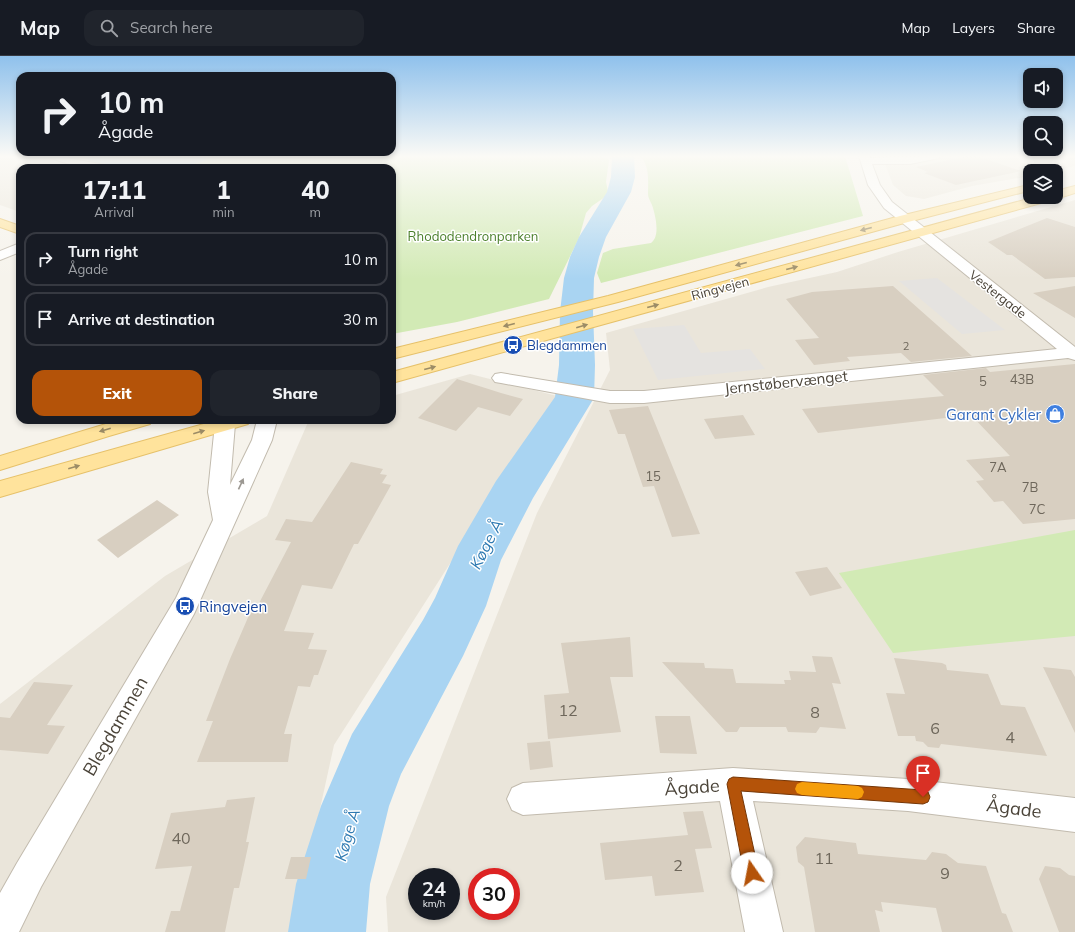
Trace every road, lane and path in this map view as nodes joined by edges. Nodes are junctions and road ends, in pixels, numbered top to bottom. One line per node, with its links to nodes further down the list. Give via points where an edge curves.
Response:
1 (881, 197): 4 (street, Vestergade)
2 (994, 197): 4 (main road, Ringvejen)
3 (1024, 204): 7 (main road, Ringvejen)
4 (904, 219): 7 (street, Vestergade); 10 (main road, Ringvejen, one-way to 10, via 613,299)
5 (0, 223): 6 (main road)
6 (16, 229)
7 (921, 234): 11 (street, Vestergade); 12 (main road, Ringvejen, one-way to 7)
8 (16, 250): 9 (street)
9 (0, 256)
10 (396, 353)
11 (1074, 353): 13 (street, Jernstøbervænget, via 644,397 610,397)
12 (396, 377)
13 (500, 378)
14 (128, 424): 18 (main road, one-way to 18)
15 (220, 424): 19 (main road, one-way to 15)
16 (230, 424): 20 (street, via 219,492)
17 (266, 424): 20 (street, Blegdammen, one-way to 17, via 262,440)
18 (0, 463)
19 (0, 489)
20 (224, 519): 24 (street, Blegdammen, via 185,606 29,875)
21 (733, 784): 22 (street, Ågade); 23 (street, Ågade, via 908,795); 25 (street)
22 (523, 799)
23 (1075, 815)
24 (0, 930)
25 (764, 932)

